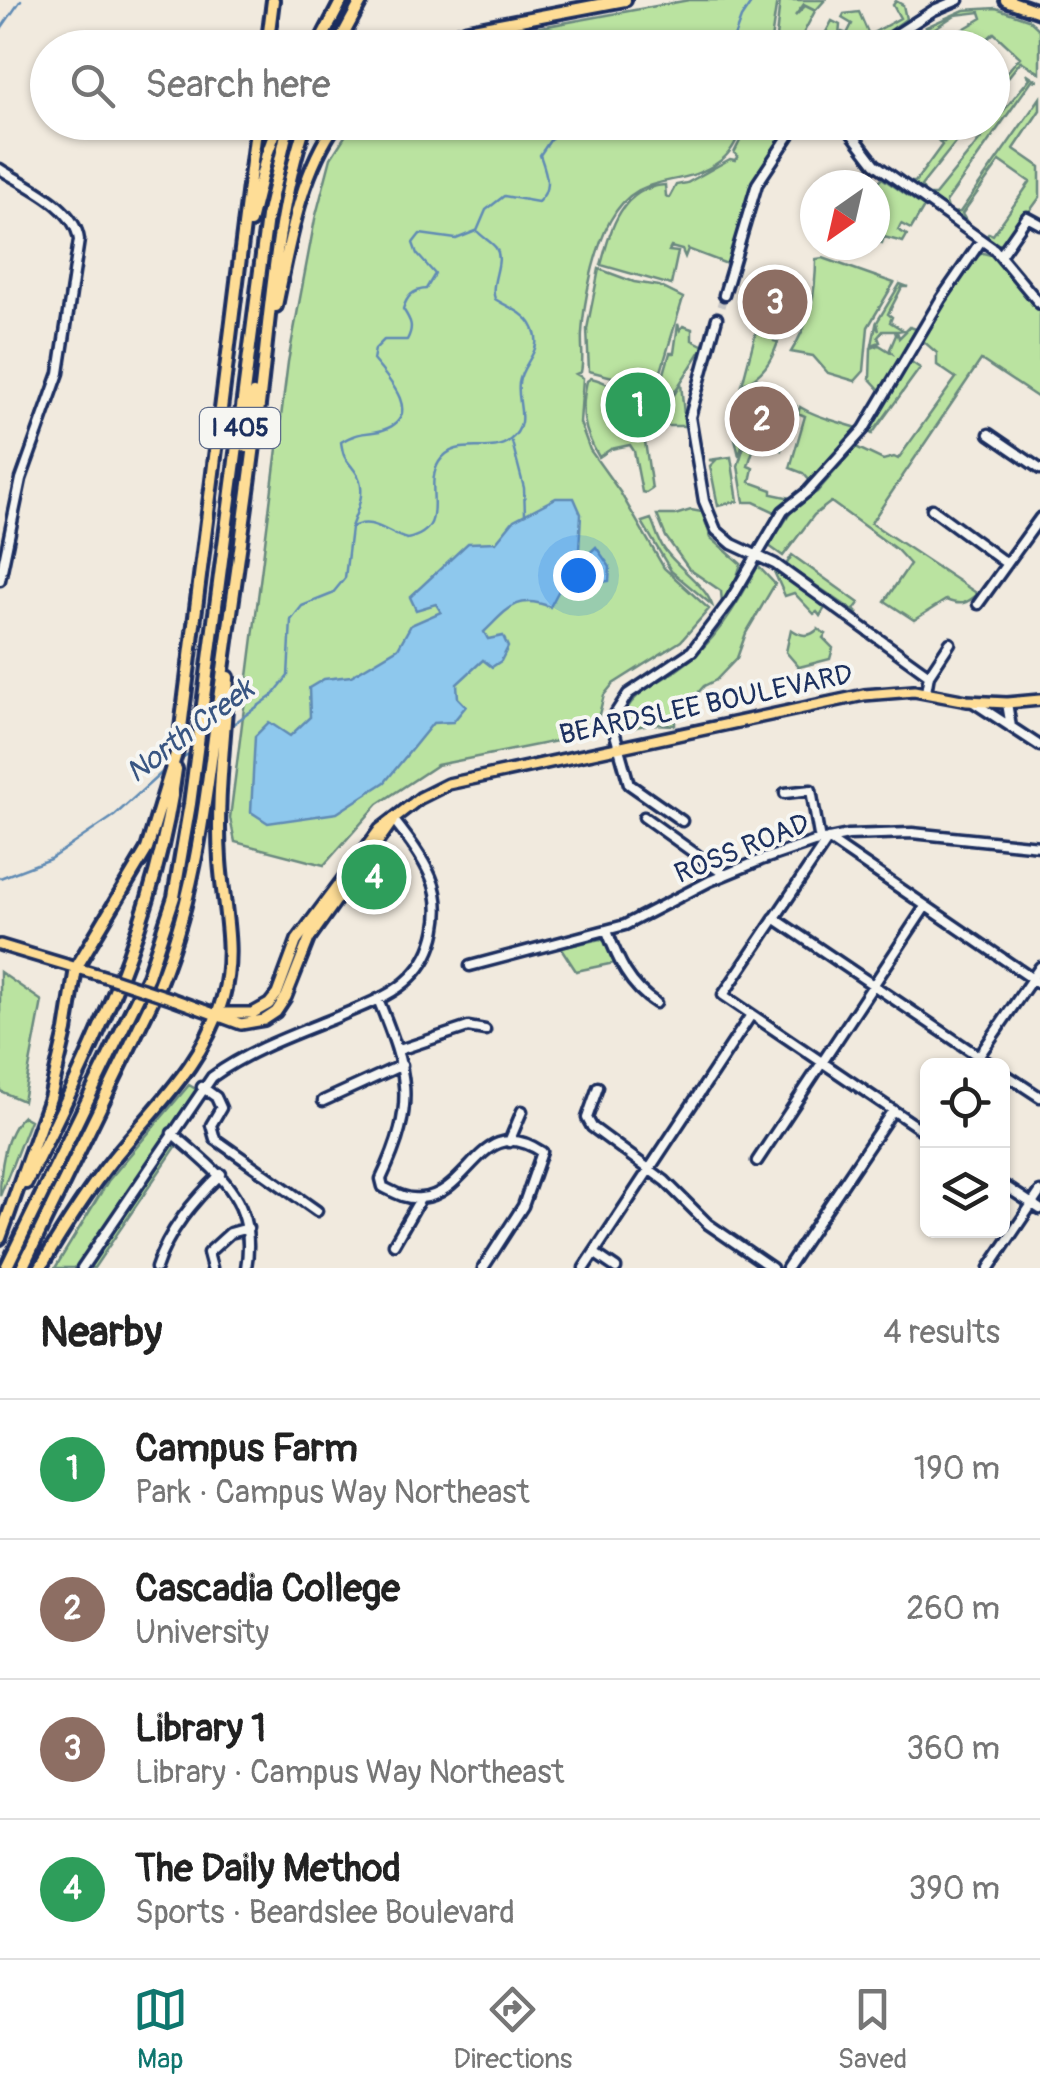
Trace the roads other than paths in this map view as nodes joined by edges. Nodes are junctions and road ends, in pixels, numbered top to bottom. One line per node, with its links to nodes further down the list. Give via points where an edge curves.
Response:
1 (273, 0): 8 (highway)
2 (339, 0): 9 (highway)
3 (359, 0): 10 (highway)
4 (625, 0): 11 (highway)
5 (958, 0): 12 (street)
6 (1005, 0): 7 (highway)
7 (1040, 15)
8 (269, 30)
9 (323, 30)
10 (343, 30)
11 (468, 30)
12 (909, 30)
13 (256, 140): 25 (highway)
14 (274, 140): 25 (highway)
15 (280, 140): 99 (highway, I 405, via 264,207 193,766 169,898 145,971)
16 (298, 140): 45 (highway, I 405, via 272,248)
17 (299, 140): 29 (highway, I 405)
18 (326, 140): 29 (highway)
19 (786, 140): 26 (street, via 757,184)
20 (857, 140): 23 (street, via 875,164)
21 (0, 168): 36 (street, via 72,220 79,240 63,351 20,479)
22 (1040, 224): 24 (street, via 1027,217)
23 (982, 241): 24 (street); 34 (street, via 857,439 783,510)
24 (1000, 256): 27 (street)
25 (241, 257): 49 (highway)
26 (724, 295)
27 (1040, 304)
28 (717, 318): 34 (street, via 691,410 704,502 719,534)
29 (268, 320): 37 (highway, I 405)
30 (989, 434): 31 (street)
31 (1040, 470)
32 (932, 509): 35 (street)
33 (1038, 524): 35 (street)
34 (757, 555): 40 (street); 47 (street, via 692,651 620,704)
35 (1007, 564): 38 (street)
36 (0, 580)
37 (233, 591): 45 (highway, I 405); 68 (highway, via 220,861 230,960)
38 (978, 604)
39 (950, 643): 40 (street)
40 (929, 675): 41 (street)
41 (926, 692): 43 (main road, BEARDSLEE BOULEVARD); 47 (main road, BEARDSLEE BOULEVARD, via 864,695)
42 (1040, 700): 44 (main road, BEARDSLEE BOULEVARD)
43 (970, 701): 44 (main road, BEARDSLEE BOULEVARD); 46 (street)
44 (1007, 703): 46 (street)
45 (213, 722): 100 (highway, I 405, via 193,879 167,969)
46 (1012, 727): 48 (street)
47 (618, 746): 52 (main road, BEARDSLEE BOULEVARD, via 464,779 420,798); 53 (street, via 630,786)
48 (1040, 746)
49 (171, 781): 62 (highway, via 137,870); 94 (highway, via 146,904 113,1002)
50 (785, 793): 54 (street, via 811,790)
51 (644, 817): 56 (street)
52 (393, 819): 66 (street, via 430,874 436,918 432,944 413,976); 68 (main road, BEARDSLEE BOULEVARD, via 314,912 264,1020 241,1024)
53 (682, 821)
54 (824, 840): 55 (street, ROSS ROAD, via 892,832); 56 (street, ROSS ROAD); 57 (street); 58 (street)
55 (1040, 846)
56 (725, 875): 59 (street, ROSS ROAD)
57 (926, 907): 64 (street); 65 (street)
58 (774, 918): 65 (street); 69 (street, via 723,996)
59 (607, 930): 61 (street, ROSS ROAD); 67 (street, via 618,961)
60 (0, 944): 62 (main road)
61 (470, 966)
62 (76, 968): 68 (main road, bridge); 94 (highway, via 58,1068)
63 (1040, 968): 64 (street)
64 (1036, 981): 72 (street)
65 (873, 985): 72 (street); 74 (street)
66 (378, 999): 71 (street); 78 (street, via 227,1066)
67 (656, 1003)
68 (218, 1013): 101 (highway, via 184,1076 111,1162)
69 (751, 1014): 74 (street); 87 (street)
70 (485, 1030): 71 (street, via 468,1026)
71 (398, 1050): 75 (street)
72 (978, 1056): 73 (street)
73 (981, 1058)
74 (822, 1063): 81 (street); 86 (street)
75 (402, 1064): 80 (street); 91 (street, via 402,1124 381,1179 383,1187)
76 (1010, 1077): 79 (street)
77 (598, 1087): 87 (street, via 588,1118 592,1127)
78 (202, 1088): 84 (street); 93 (street, via 221,1108 211,1125 214,1138)
79 (1040, 1098)
80 (323, 1101)
81 (893, 1110): 83 (street); 110 (street)
82 (522, 1111): 85 (street)
83 (920, 1129)
84 (172, 1133): 88 (street); 102 (street)
85 (510, 1142): 91 (street, via 487,1148 453,1184); 106 (street, via 542,1152 523,1206)
86 (758, 1161)
87 (648, 1170): 98 (street); 109 (street, via 708,1224)
88 (220, 1174): 95 (street); 103 (street, via 191,1203)
89 (1010, 1189): 92 (street)
90 (1040, 1192): 92 (street)
91 (420, 1199): 97 (street)
92 (1036, 1207): 111 (street)
93 (317, 1211)
94 (7, 1224): 96 (highway)
95 (248, 1228): 104 (street, via 230,1233 208,1253); 105 (street)
96 (0, 1238)
97 (394, 1244)
98 (594, 1253): 107 (street); 108 (street)
99 (3, 1268)
100 (20, 1268)
101 (40, 1268)
102 (82, 1268)
103 (156, 1268)
104 (212, 1268)
105 (246, 1268)
106 (483, 1268)
107 (584, 1268)
108 (616, 1268)
109 (772, 1268)
110 (787, 1268)
111 (989, 1268)

